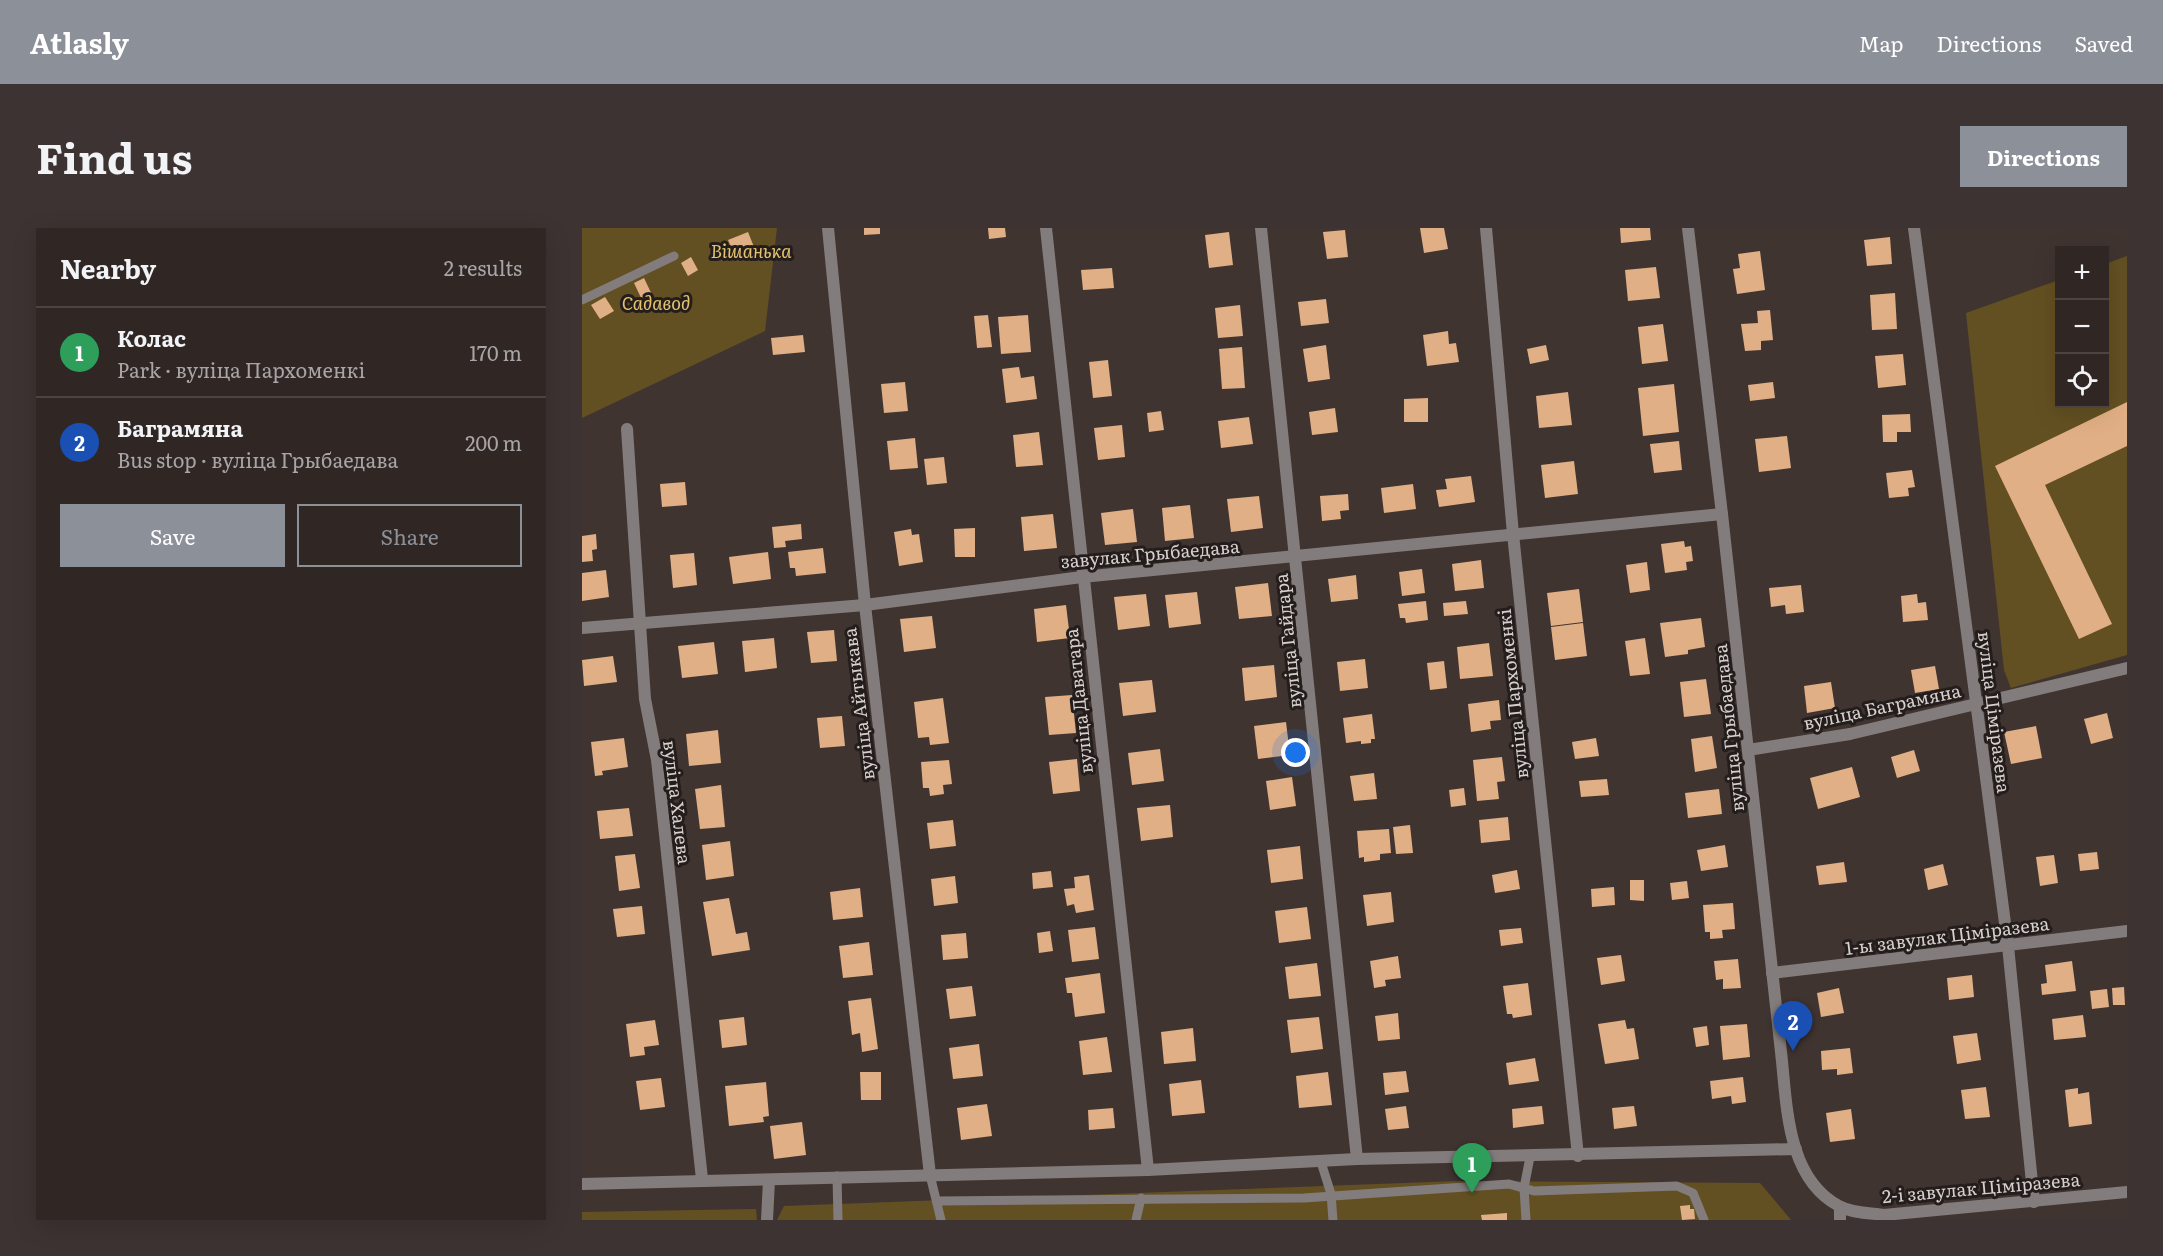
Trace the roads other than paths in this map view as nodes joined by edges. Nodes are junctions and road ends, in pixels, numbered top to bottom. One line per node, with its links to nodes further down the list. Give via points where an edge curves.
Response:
1 (828, 228): 14 (street, вуліца Айтыкава)
2 (1046, 228): 13 (street, вуліца Даватара)
3 (1262, 228): 12 (street, вуліца Гайдара)
4 (1486, 228): 11 (street, вуліца Пархоменкі)
5 (1688, 228): 10 (street, вуліца Грыбаедава)
6 (1914, 228): 18 (street, вуліца Ціміразева)
7 (674, 256): 8 (lane)
8 (582, 300)
9 (627, 429): 15 (street, вуліца Халева)
10 (1722, 514): 11 (street, завулак Грыбаедава); 19 (street, вуліца Грыбаедава)
11 (1513, 534): 12 (street, завулак Грыбаедава); 24 (street, вуліца Пархоменкі)
12 (1296, 558): 13 (street, завулак Грыбаедава); 26 (street, вуліца Гайдара)
13 (1082, 577): 14 (street, завулак Грыбаедава); 28 (street, вуліца Даватара)
14 (865, 605): 15 (street, завулак Грыбаедава); 29 (street, вуліца Айтыкава)
15 (642, 625): 16 (street, завулак Грыбаедава); 31 (street, вуліца Халева, via 645,699 657,760)
16 (582, 628)
17 (2127, 668): 18 (street, вуліца Баграмяна)
18 (1976, 705): 19 (street, вуліца Баграмяна, via 1850,734); 21 (street, вуліца Ціміразева)
19 (1749, 750): 22 (street, вуліца Грыбаедава)
20 (2127, 931): 21 (street, 1-ы завулак Ціміразева)
21 (2008, 946): 22 (street, 1-ы завулак Ціміразева); 39 (street, вуліца Ціміразева)
22 (1772, 973): 23 (street, вуліца Грыбаедава)
23 (1796, 1149): 24 (street); 40 (street, вуліца Грыбаедава, via 1804,1171 1820,1193)
24 (1578, 1156): 25 (street)
25 (1530, 1157): 26 (street); 34 (lane)
26 (1357, 1159): 27 (street)
27 (1321, 1162): 28 (street); 36 (lane)
28 (1148, 1170): 29 (street)
29 (930, 1175): 30 (street); 38 (lane)
30 (837, 1176): 32 (street); 42 (lane)
31 (702, 1179): 32 (street); 33 (street)
32 (769, 1180): 41 (street)
33 (582, 1184)
34 (1524, 1188): 36 (lane, via 1498,1185); 46 (lane); 47 (lane, via 1534,1191 1677,1186 1693,1194)
35 (2127, 1192): 39 (street, 2-і завулак Ціміразева)
36 (1331, 1194): 37 (lane, via 1304,1198); 45 (lane)
37 (1141, 1198): 38 (lane); 44 (lane)
38 (938, 1201): 43 (lane)
39 (2034, 1202): 40 (street, 2-і завулак Ціміразева, via 1884,1215)
40 (1840, 1207): 48 (street)
41 (767, 1220)
42 (837, 1220)
43 (941, 1220)
44 (1136, 1220)
45 (1333, 1220)
46 (1527, 1220)
47 (1704, 1220)
48 (1840, 1220)

